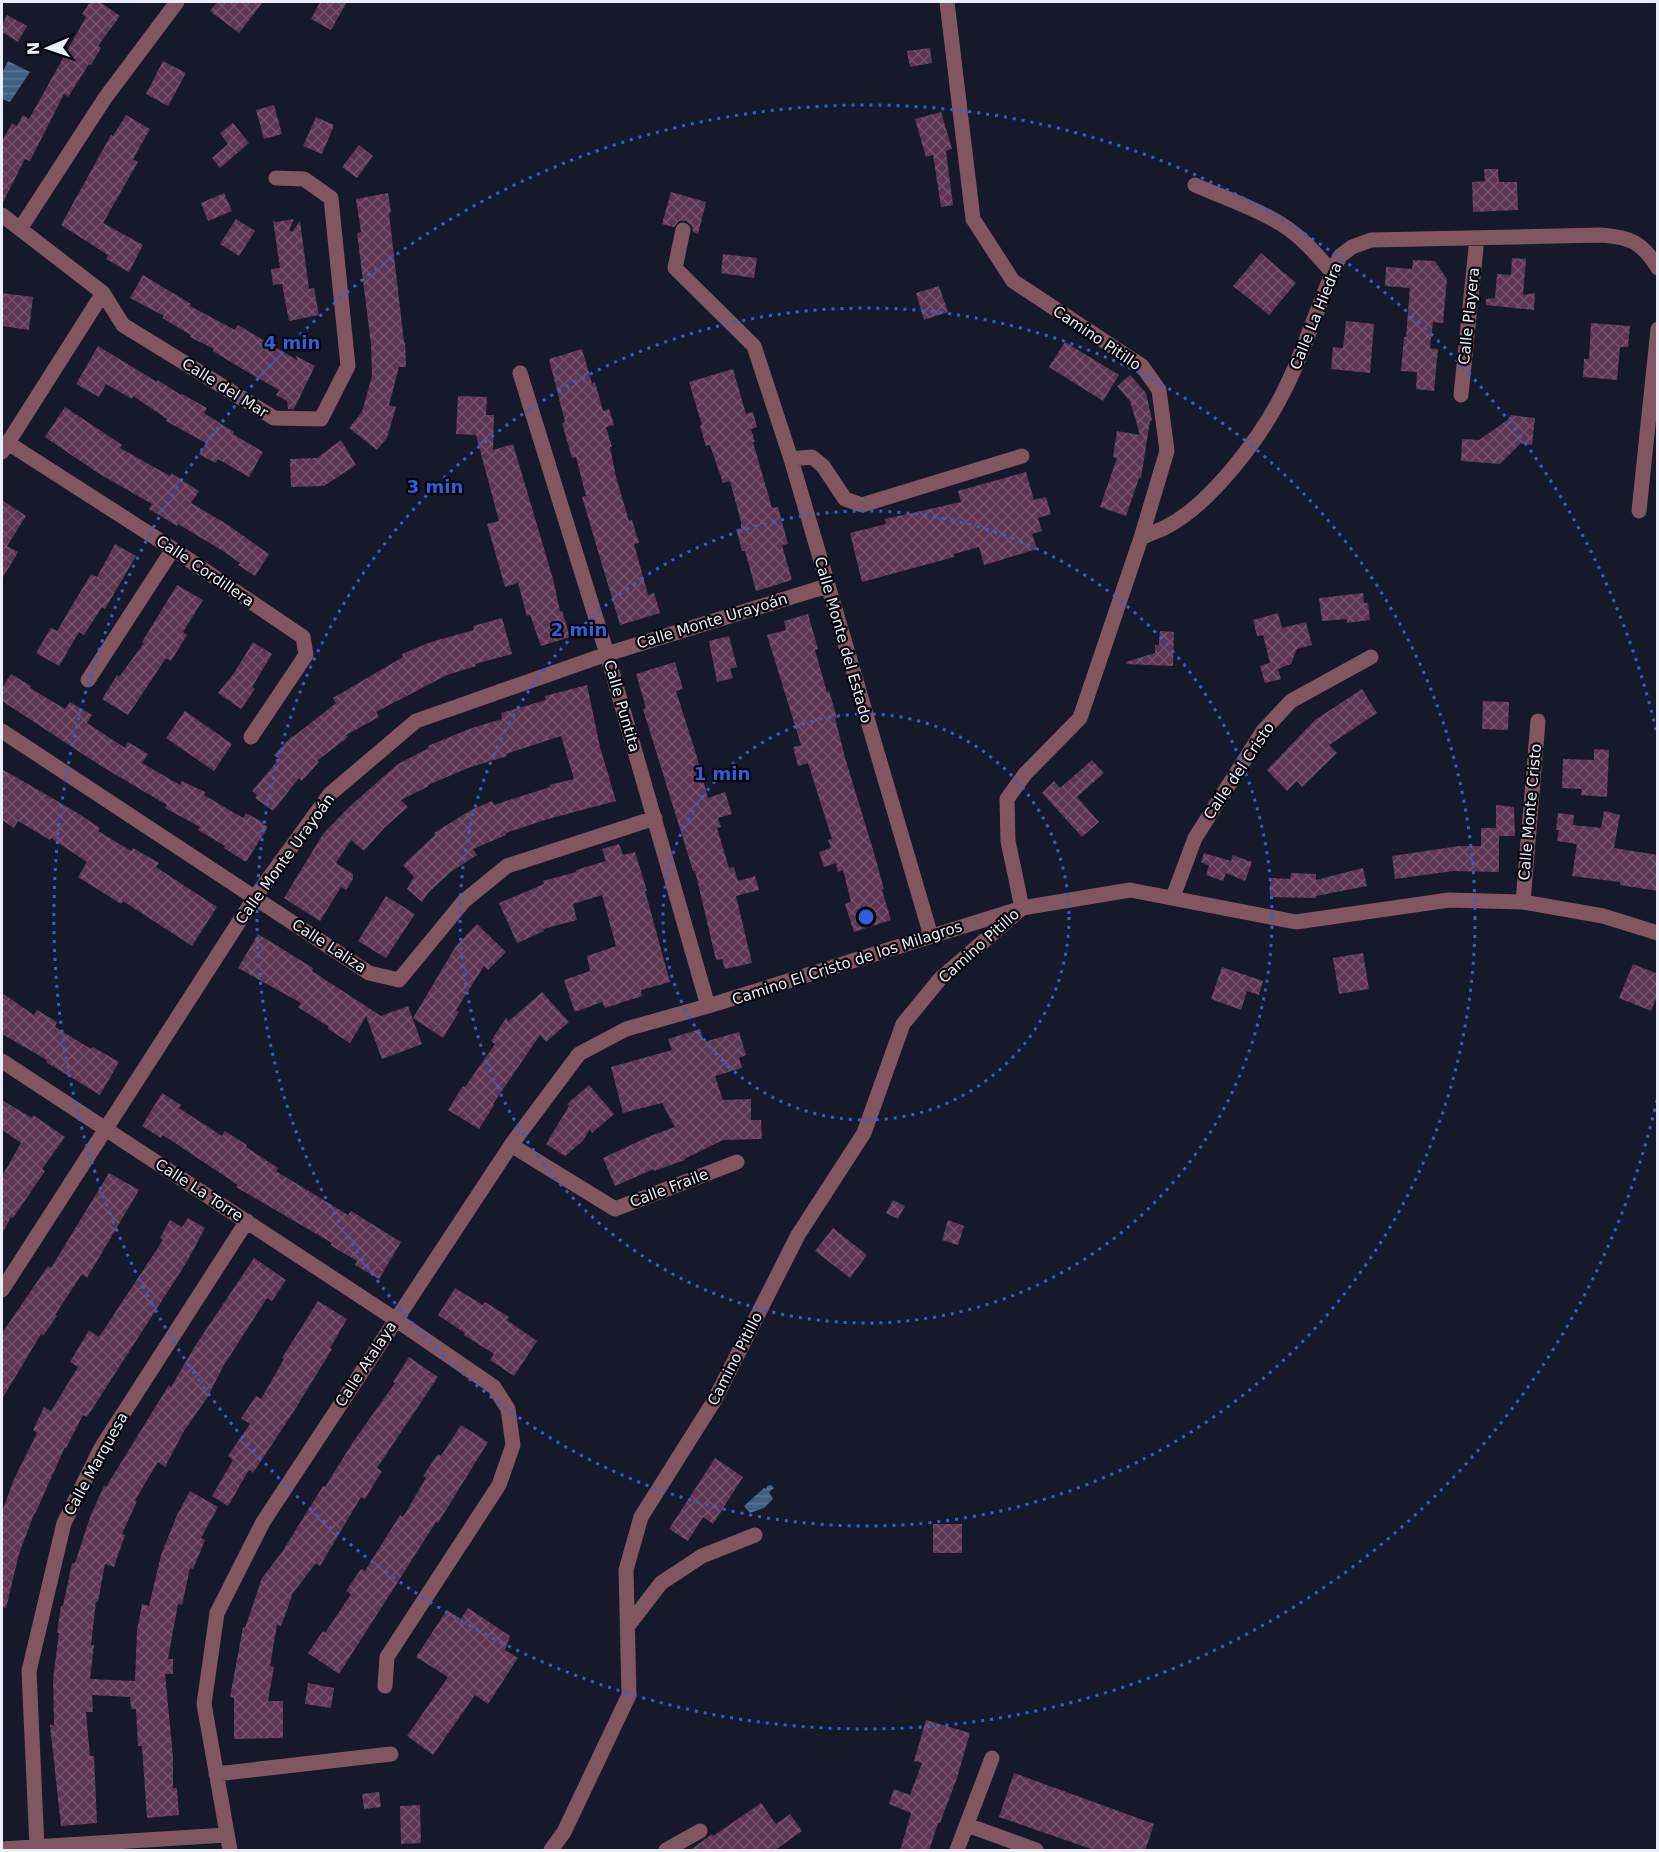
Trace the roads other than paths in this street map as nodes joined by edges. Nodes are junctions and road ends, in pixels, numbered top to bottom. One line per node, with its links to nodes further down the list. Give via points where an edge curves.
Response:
1 (177, 2): 6 (street, via 105,98)
2 (947, 2): 19 (street, Camino Pitillo, via 973,219 1013,281 1142,366 1159,390 1167,451)
3 (276, 178): 11 (street, Calle del Mar, via 304,179 331,198 348,366 321,419 274,418 123,325)
4 (1195, 185): 10 (street, via 1259,211 1282,225)
5 (2, 215): 6 (street, Calle del Mar)
6 (20, 229): 11 (street, Calle del Mar)
7 (683, 230): 17 (street, Calle Monte del Estado, via 675,268 754,346)
8 (1477, 238): 9 (street, Calle La Hiedra, via 1622,236 1638,243); 10 (street, Calle La Hiedra, via 1371,240 1340,256); 14 (street, Calle Playera)
9 (1658, 268)
10 (1332, 272): 19 (street, Calle La Hiedra, via 1284,392 1233,470 1202,501 1167,527)
11 (103, 292): 15 (street)
12 (1658, 329): 18 (street)
13 (520, 373): 22 (street, Calle Puntita)
14 (1461, 395)
15 (5, 447): 20 (street, Calle Cordillera)
16 (1022, 456): 17 (street, via 862,505 845,499 823,466 812,457)
17 (790, 459): 21 (street, Calle Monte del Estado)
18 (1639, 511)
19 (1141, 538): 32 (street, Camino Pitillo, via 1080,717 1025,774 1007,799 1008,841)
20 (173, 549): 24 (street); 27 (street, Calle Cordillera, via 303,637 306,655)
21 (827, 586): 22 (street, Calle Monte Urayoán); 34 (street, Calle Monte del Estado)
22 (607, 654): 28 (street, Calle Puntita); 29 (street, Calle Monte Urayoán, via 416,721 330,794)
23 (1371, 657): 30 (street, Calle del Cristo, via 1291,701 1263,731 1195,838)
24 (88, 681)
25 (1538, 721): 31 (street, Calle Monte Cristo)
26 (2, 731): 29 (street, Calle Laliza)
27 (251, 737)
28 (655, 818): 29 (street, Calle Laliza, via 507,866 464,901 399,980 369,973); 35 (street, Calle Puntita)
29 (255, 897): 37 (street, Calle Monte Urayoán)
30 (1173, 897): 31 (street, Camino El Cristo de los Milagros, via 1296,922 1449,900); 32 (street, Camino El Cristo de los Milagros, via 1130,890)
31 (1523, 902): 33 (street, Camino El Cristo de los Milagros, via 1603,916)
32 (1022, 908): 34 (street, Camino El Cristo de los Milagros); 44 (street, Camino Pitillo, via 940,979 903,1024 864,1133 798,1235 714,1401 641,1517 626,1570)
33 (1658, 933)
34 (930, 936): 35 (street, Camino El Cristo de los Milagros)
35 (708, 1006): 38 (street, Calle Atalaya, via 626,1029 579,1054)
36 (2, 1061): 37 (street, Calle La Torre)
37 (106, 1129): 40 (street, Calle La Torre); 41 (street, Calle Monte Urayoán)
38 (511, 1145): 39 (street, Calle Fraile, via 615,1209); 42 (street, Calle Atalaya)
39 (737, 1162)
40 (247, 1221): 42 (street, Calle La Torre); 52 (street, Calle Marquesa, via 101,1448 64,1522 29,1671)
41 (2, 1290)
42 (395, 1319): 45 (street, Calle La Torre, via 494,1387 508,1409 513,1444 499,1485 387,1656); 48 (street, Calle Atalaya, via 262,1522 217,1613 204,1704)
43 (755, 1535): 44 (street, via 702,1556 661,1583)
44 (628, 1626): 55 (street, Camino Pitillo, via 629,1695 564,1832)
45 (385, 1686)
46 (391, 1754): 48 (street)
47 (992, 1758): 49 (street)
48 (216, 1774): 51 (street, Calle Atalaya)
49 (967, 1825): 57 (street); 58 (street)
50 (700, 1831): 56 (street)
51 (226, 1835): 52 (street); 54 (street)
52 (37, 1846): 53 (street)
53 (2, 1849)
54 (230, 1851)
55 (551, 1851)
56 (666, 1851)
57 (957, 1851)
58 (1036, 1851)

